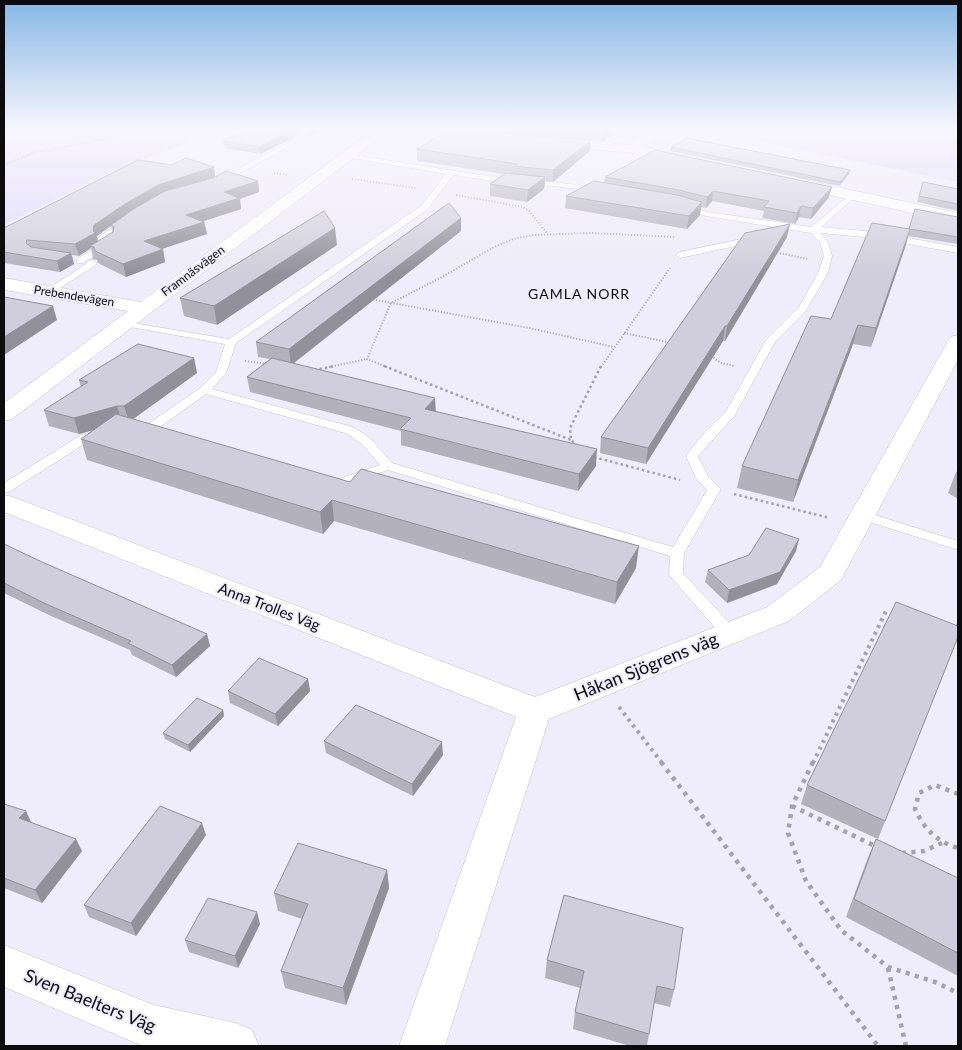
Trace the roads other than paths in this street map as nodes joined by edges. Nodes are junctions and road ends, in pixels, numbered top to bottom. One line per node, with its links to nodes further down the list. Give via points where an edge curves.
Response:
1 (226, 177): 6 (lane)
2 (318, 177): 17 (street, Framnäsvägen)
3 (446, 177): 20 (lane, via 425,207)
4 (482, 177): 7 (lane)
5 (785, 181): 8 (street)
6 (211, 185)
7 (611, 192)
8 (852, 195): 11 (street); 12 (lane)
9 (677, 204): 12 (lane, via 706,214)
10 (131, 218): 16 (lane, via 101,240 112,242 76,261 93,263)
11 (958, 218)
12 (808, 230): 13 (lane, via 875,235); 14 (lane); 31 (lane, via 824,242 828,256 823,273 803,309 770,340 731,413 692,456 702,478 714,489)
13 (958, 250)
14 (680, 255)
15 (4, 284): 16 (street, Prebendevägen)
16 (48, 292): 17 (street, Prebendevägen)
17 (144, 308): 18 (street, Framnäsvägen)
18 (125, 322): 20 (lane); 22 (street, Framnäsvägen)
19 (958, 340): 29 (street, Håkan Sjögrens väg)
20 (231, 342): 21 (lane, via 221,372)
21 (204, 390): 24 (lane, via 144,429); 25 (lane, via 349,430 366,441)
22 (4, 414)
23 (113, 431): 27 (lane, via 85,438)
24 (167, 435)
25 (388, 466): 26 (lane, via 336,484); 31 (lane)
26 (317, 479)
27 (4, 490)
28 (4, 503): 33 (street, Anna Trolles Väg)
29 (860, 520): 30 (lane); 32 (street, Håkan Sjögrens väg, via 831,572 778,614)
30 (958, 546)
31 (677, 553): 32 (lane, via 676,574)
32 (730, 634): 33 (street, Håkan Sjögrens väg)
33 (535, 711): 36 (street)
34 (4, 966): 35 (street, Sven Baelters Väg, via 154,1028)
35 (236, 1046)
36 (422, 1046)

